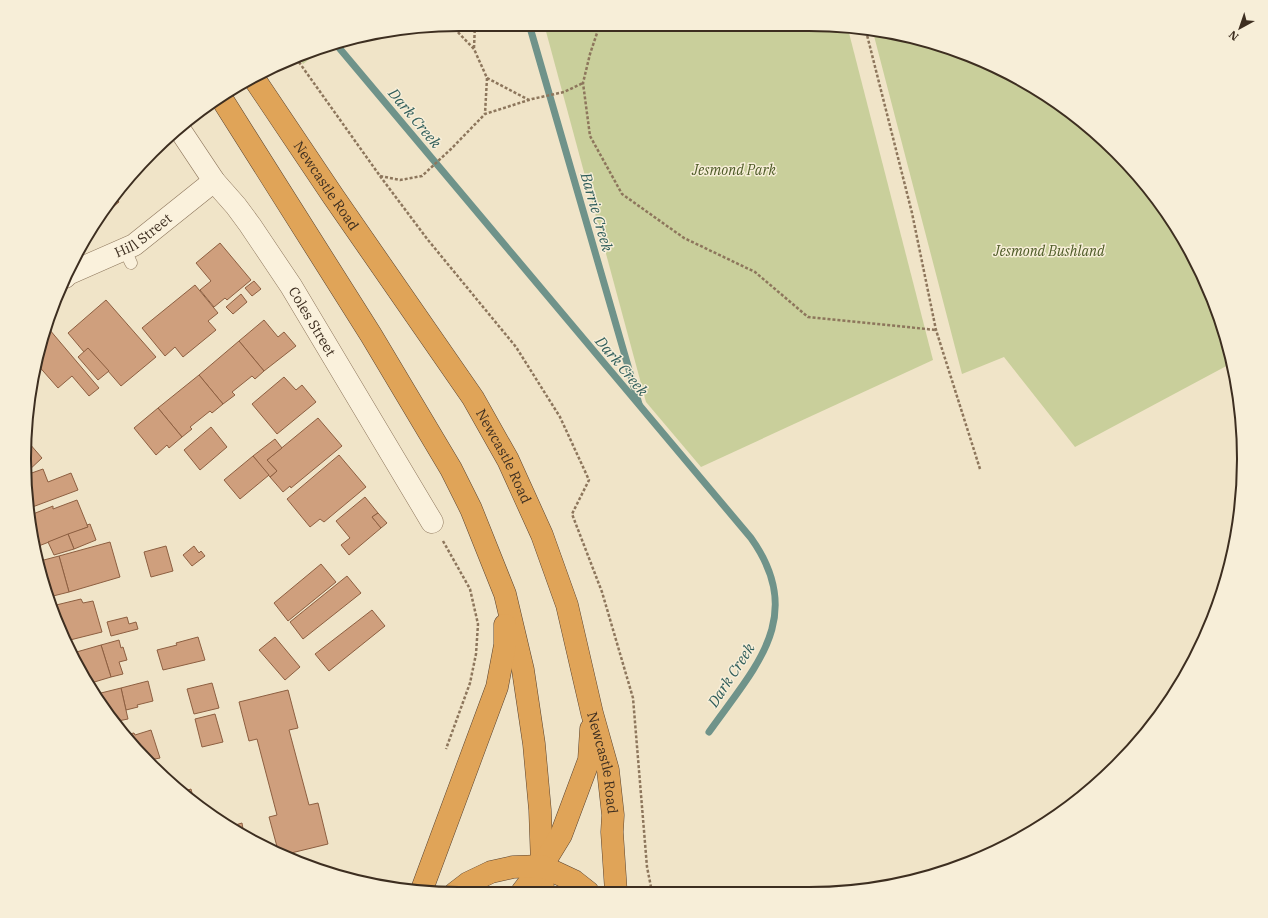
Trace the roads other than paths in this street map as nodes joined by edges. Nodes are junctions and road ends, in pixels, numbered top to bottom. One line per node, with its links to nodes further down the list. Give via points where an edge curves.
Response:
1 (256, 82): 8 (highway, Newcastle Road, via 472,398 508,460 542,535 567,605)
2 (223, 101): 7 (highway, via 371,335 451,469 471,509)
3 (182, 133): 4 (street, Coles Street)
4 (214, 181): 5 (street, Hill Street, via 134,245 128,256); 6 (street, Coles Street, via 236,206 288,282)
5 (74, 272)
6 (432, 522)
7 (505, 594): 9 (highway, via 523,670 534,744); 10 (highway, via 505,645 497,687)
8 (592, 713): 9 (highway, via 589,760 561,835); 15 (highway, Newcastle Road, via 608,770 613,815)
9 (542, 866): 11 (highway, via 514,867 491,872); 12 (highway); 13 (highway); 14 (highway, via 574,880)
10 (424, 885)
11 (463, 887)
12 (526, 887)
13 (543, 887)
14 (582, 887)
15 (616, 887)

